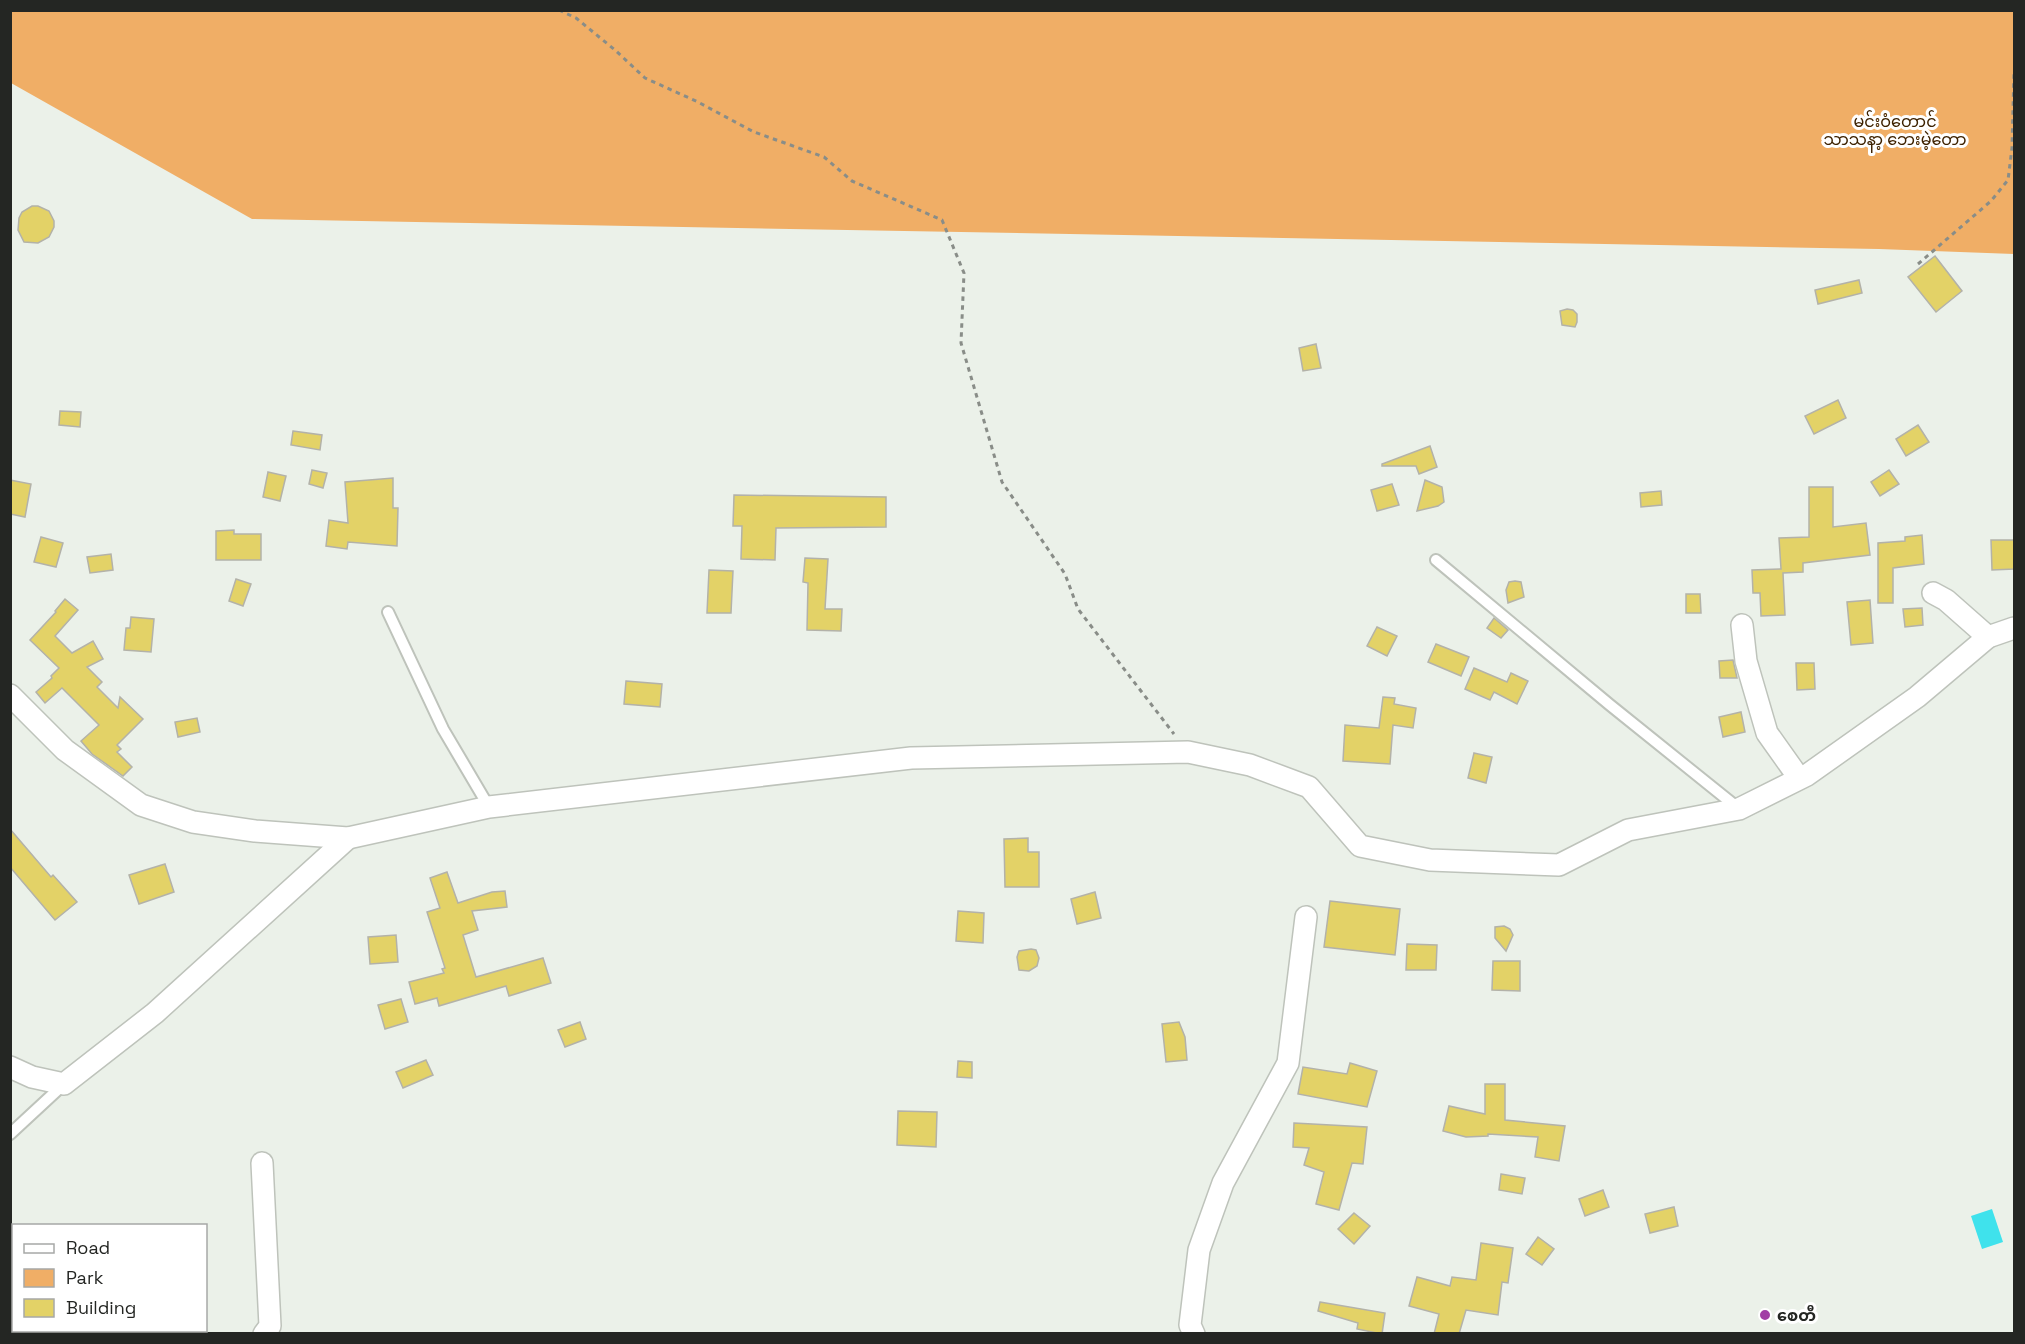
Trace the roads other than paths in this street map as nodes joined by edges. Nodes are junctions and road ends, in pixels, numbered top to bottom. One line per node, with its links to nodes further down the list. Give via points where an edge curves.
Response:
1 (1436, 560): 10 (lane)
2 (1933, 593): 6 (street)
3 (388, 612): 9 (lane, via 443,729)
4 (1742, 625): 8 (street, via 1746,661 1767,733)
5 (2014, 628): 6 (street)
6 (1988, 637): 8 (street, via 1917,697)
7 (10, 695): 11 (street, via 65,750 141,805 193,822)
8 (1799, 778): 10 (street)
9 (489, 807): 10 (street, via 911,758 1188,752 1250,765 1309,788 1360,846 1430,860 1559,865 1628,830); 11 (street)
10 (1738, 809)
11 (348, 837): 14 (street, via 155,1013)
12 (1306, 917): 18 (street, via 1288,1064 1223,1182 1199,1250 1190,1325)
13 (10, 1067): 14 (street)
14 (64, 1084): 15 (lane)
15 (10, 1134)
16 (262, 1162): 17 (street, via 270,1326)
17 (264, 1334)
18 (1194, 1334)

